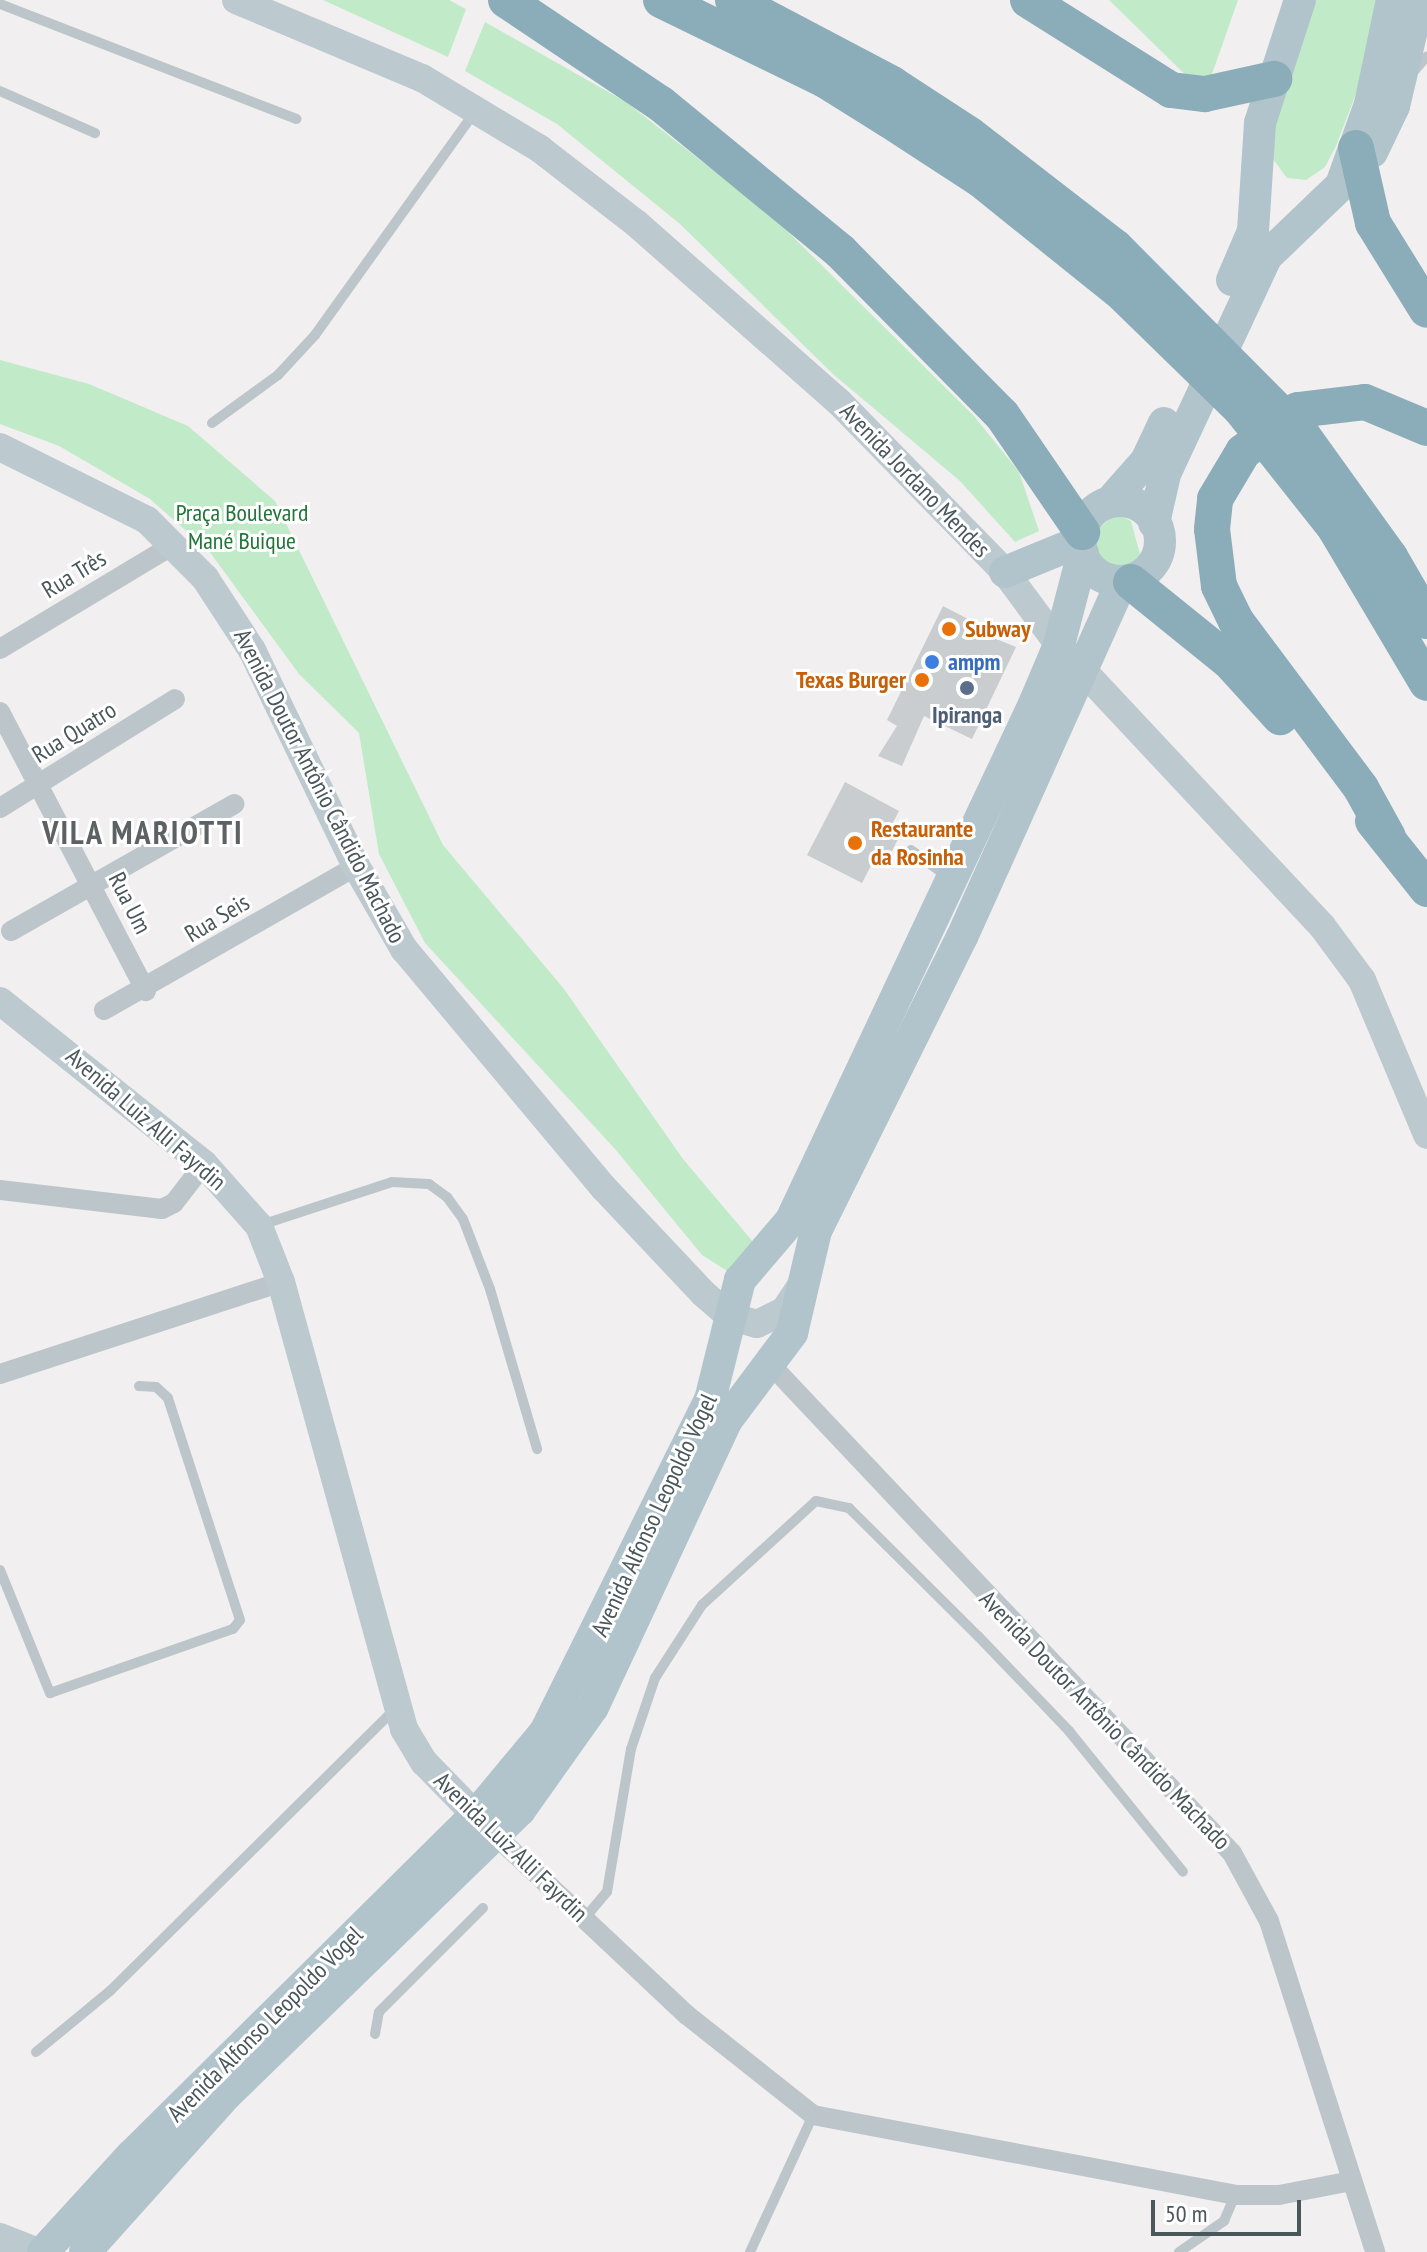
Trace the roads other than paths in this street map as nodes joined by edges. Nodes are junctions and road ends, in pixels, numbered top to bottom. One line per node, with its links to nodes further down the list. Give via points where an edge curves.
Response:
1 (236, 0): 14 (street, Avenida Jordano Mendes, via 410,72)
2 (506, 0): 28 (highway, via 661,104 840,251 1002,415)
3 (661, 0): 36 (highway, via 825,80 889,120 1005,198 1123,294 1240,408 1327,516)
4 (733, 0): 32 (highway, via 905,93 1115,247 1303,436 1390,557)
5 (1028, 0): 11 (highway, via 1171,90 1205,94)
6 (1300, 0): 11 (main road)
7 (1392, 0): 17 (main road)
8 (1419, 0): 13 (main road)
9 (0, 4): 15 (lane)
10 (1427, 56): 13 (lane)
11 (1274, 79): 18 (main road, via 1253,154)
12 (0, 91): 16 (lane)
13 (1394, 106): 17 (main road)
14 (477, 109): 22 (lane, via 315,335 278,375); 30 (street, Avenida Jordano Mendes, via 540,149 660,244 839,402)
15 (296, 119)
16 (95, 133)
17 (1353, 169): 19 (main road); 21 (highway, via 1373,223)
18 (1254, 180): 19 (main road, via 1275,198); 20 (main road)
19 (1315, 204): 20 (main road)
20 (1249, 269): 25 (main road)
21 (1427, 310)
22 (212, 423)
23 (1427, 428): 42 (highway, via 1379,406 1326,403 1271,425 1224,479 1212,529 1219,586 1236,621 1361,788)
24 (0, 447): 29 (street, Avenida Doutor Antônio Cândido Machado, via 127,508)
25 (1156, 467): 26 (main road); 27 (main road)
26 (1115, 496): 27 (main road, via 1139,504); 28 (main road, via 1093,510)
27 (1154, 523): 31 (main road, via 1157,558)
28 (1082, 542): 30 (main road); 31 (main road, via 1091,568); 33 (main road, Avenida Alfonso Leopoldo Vogel)
29 (175, 544): 34 (street, Rua Três); 44 (street, Avenida Doutor Antônio Cândido Machado, via 252,650)
30 (1005, 572): 33 (street, Avenida Jordano Mendes)
31 (1126, 583): 35 (main road, Avenida Alfonso Leopoldo Vogel); 42 (highway, via 1229,661)
32 (1427, 621)
33 (1059, 645): 35 (street, Avenida Jordano Mendes); 45 (main road, Avenida Alfonso Leopoldo Vogel)
34 (0, 649)
35 (1080, 668): 52 (street, Avenida Jordano Mendes, via 1283,880 1362,980); 56 (main road, Avenida Alfonso Leopoldo Vogel, via 962,937 816,1231)
36 (1427, 683)
37 (175, 699): 39 (street, Rua Quatro)
38 (0, 712): 39 (street, Rua Um)
39 (40, 783): 41 (street, Rua Quatro); 46 (street, Rua Um)
40 (235, 804): 46 (street)
41 (0, 808)
42 (1388, 837): 47 (highway)
43 (911, 850): 45 (lane)
44 (356, 866): 49 (street, Rua Seis); 58 (street, Avenida Doutor Antônio Cândido Machado, via 436,993 604,1188)
45 (953, 881): 58 (main road, Avenida Alfonso Leopoldo Vogel, via 798,1207 740,1280)
46 (90, 884): 48 (street); 49 (street, Rua Um)
47 (1427, 889)
48 (11, 931)
49 (146, 991): 51 (street, Rua Seis)
50 (0, 1001): 53 (street, Avenida Luiz Alli Fayrdin)
51 (104, 1010)
52 (1427, 1135)
53 (204, 1164): 54 (street, via 174,1203 162,1209); 55 (street, Avenida Luiz Alli Fayrdin)
54 (0, 1190)
55 (259, 1226): 57 (street, Avenida Luiz Alli Fayrdin); 62 (lane, via 392,1182 429,1184 447,1197 463,1219 490,1289)
56 (806, 1279): 58 (street, via 776,1317 757,1324); 59 (main road, Avenida Alfonso Leopoldo Vogel, via 792,1333)
57 (281, 1282): 60 (street); 64 (street, Avenida Luiz Alli Fayrdin)
58 (729, 1316): 65 (main road, Avenida Alfonso Leopoldo Vogel, via 710,1400 600,1630)
59 (771, 1365): 65 (main road, Avenida Alfonso Leopoldo Vogel, via 727,1420 593,1707 558,1762); 72 (street, Avenida Doutor Antônio Cândido Machado, via 1232,1853 1269,1921)
60 (0, 1374)
61 (139, 1386): 63 (lane, via 156,1387 168,1398 240,1620 233,1629 50,1693)
62 (537, 1449)
63 (0, 1570)
64 (397, 1707): 65 (street, Avenida Luiz Alli Fayrdin, via 424,1762); 70 (lane, via 110,1991)
65 (485, 1825): 68 (street, Avenida Luiz Alli Fayrdin); 75 (main road, Avenida Alfonso Leopoldo Vogel, via 132,2155); 76 (main road, Avenida Alfonso Leopoldo Vogel, via 217,2105)
66 (1183, 1872): 68 (lane, via 1069,1731 967,1626 849,1508 816,1501 702,1605 655,1678 631,1749 607,1892)
67 (483, 1908): 69 (lane, via 379,2012)
68 (584, 1919): 71 (street, Avenida Luiz Alli Fayrdin, via 687,2015)
69 (375, 2034)
70 (36, 2052)
71 (813, 2115): 73 (street, Avenida Luiz Alli Fayrdin); 77 (lane)
72 (1352, 2181): 73 (street, Avenida Luiz Alli Fayrdin, via 1279,2195); 79 (street)
73 (1235, 2195): 78 (lane, via 1224,2221)
74 (0, 2237): 75 (street)
75 (40, 2252)
76 (85, 2252)
77 (750, 2252)
78 (1179, 2252)
79 (1375, 2252)

